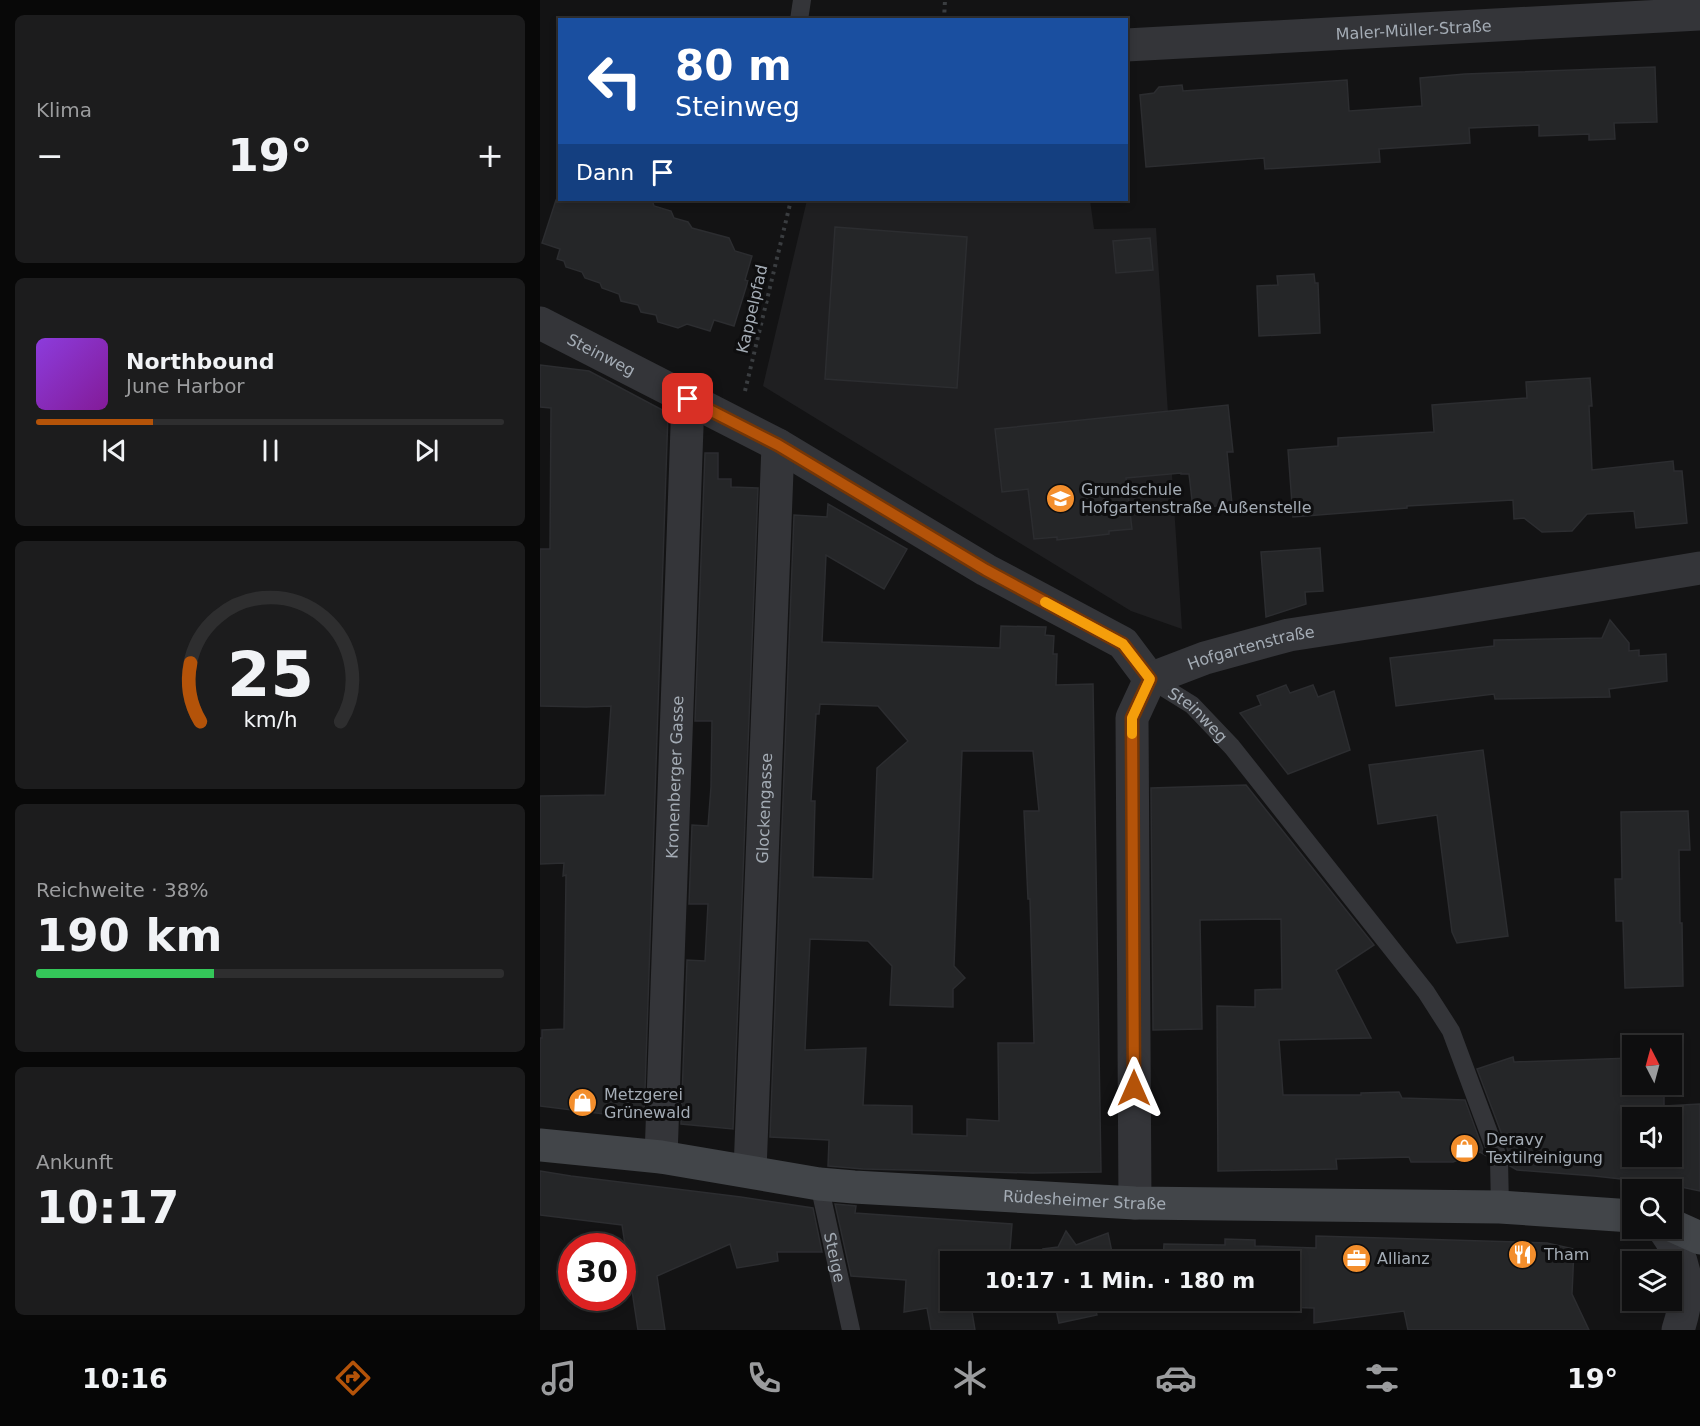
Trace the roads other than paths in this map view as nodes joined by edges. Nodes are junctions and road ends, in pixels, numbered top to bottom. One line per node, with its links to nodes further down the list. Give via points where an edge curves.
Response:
1 (802, 0): 3 (lane)
2 (1700, 14): 4 (street, Maler-Müller-Straße)
3 (799, 18)
4 (1128, 45)
5 (540, 323): 6 (street, Steinweg)
6 (688, 399): 7 (street, Steinweg); 11 (street, Kronenberger Gasse)
7 (778, 445): 9 (street, Steinweg, via 986,570 1123,644); 12 (street, Glockengasse)
8 (1700, 568): 9 (street, Hofgartenstraße, via 1289,635 1205,658)
9 (1150, 679): 14 (street, via 1132,718); 15 (lane, Steinweg, via 1192,705 1232,747 1426,992 1451,1031 1499,1160)
10 (540, 1144): 11 (street, Rüdesheimer Straße)
11 (661, 1157): 12 (street, Rüdesheimer Straße)
12 (750, 1171): 13 (street, Rüdesheimer Straße)
13 (819, 1184): 14 (street, Rüdesheimer Straße); 22 (lane, Steige)
14 (1135, 1203): 15 (street, Rüdesheimer Straße)
15 (1500, 1207): 16 (street, Rüdesheimer Straße)
16 (1622, 1215)
17 (1682, 1219): 18 (street)
18 (1700, 1220)
19 (1682, 1230): 20 (street)
20 (1700, 1238)
21 (1671, 1239): 23 (street, via 1682,1265 1686,1292)
22 (851, 1330)
23 (1678, 1330)

